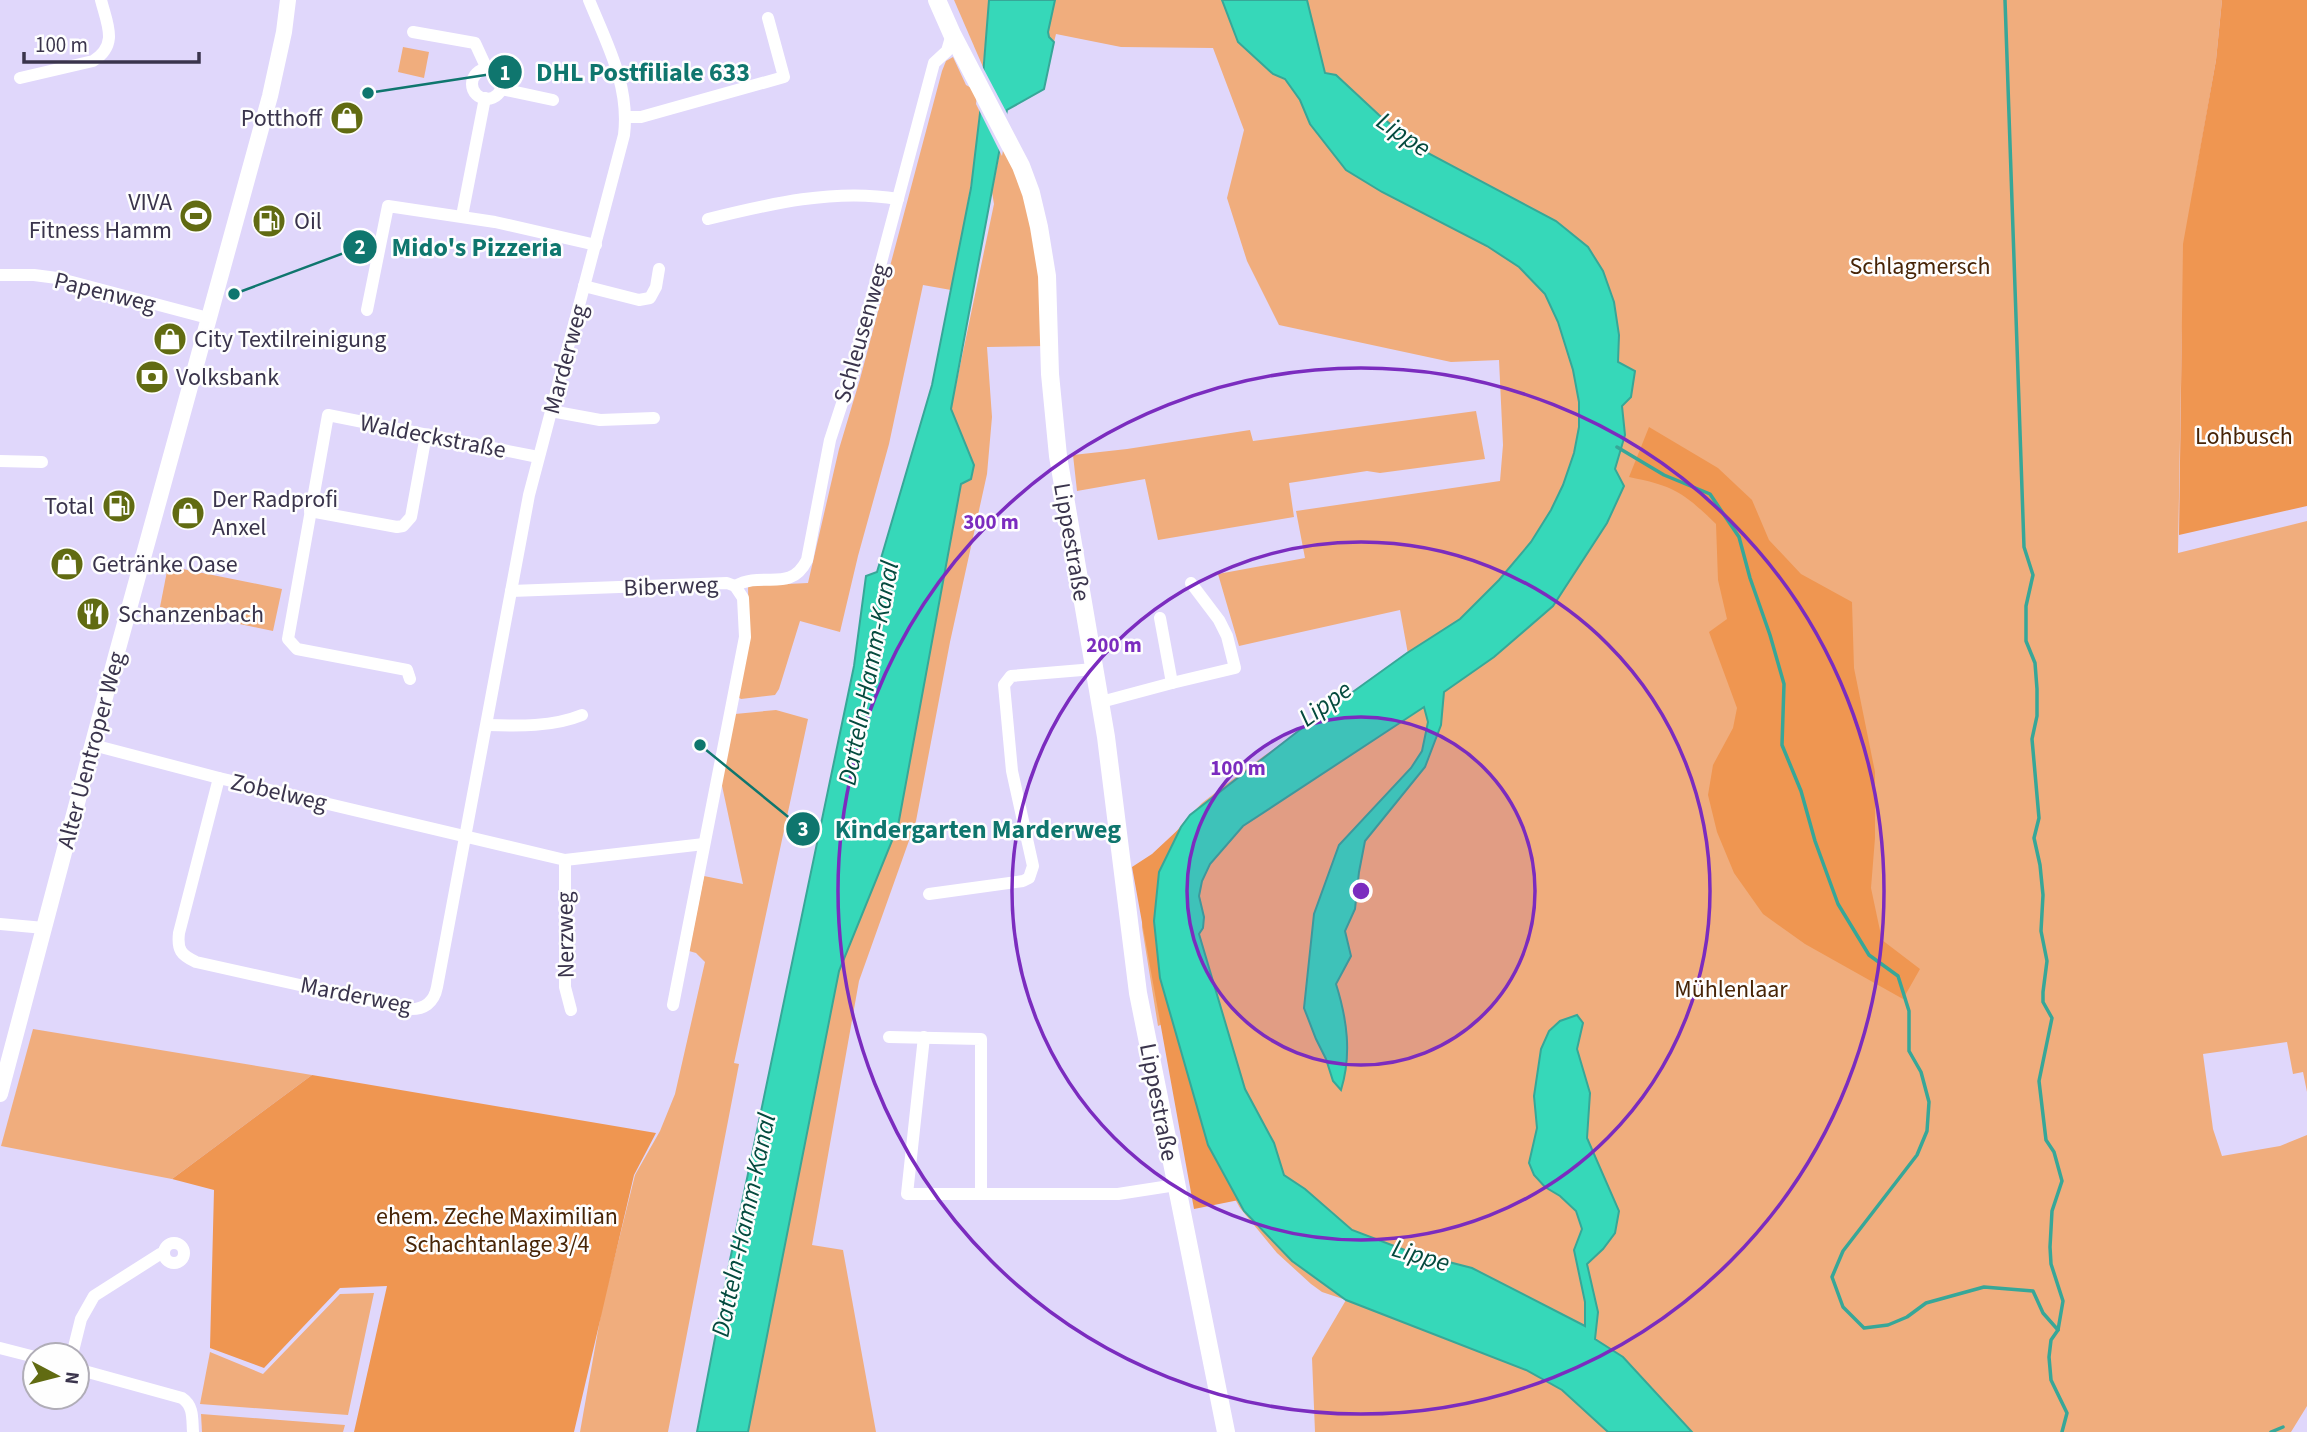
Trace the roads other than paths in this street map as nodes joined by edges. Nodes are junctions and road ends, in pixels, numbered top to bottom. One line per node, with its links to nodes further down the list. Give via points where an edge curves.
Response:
1 (101, 0): 9 (street, via 110,38 103,55)
2 (288, 0): 22 (street, Alter Uentroper Weg, via 278,64)
3 (589, 0): 13 (street, Marderweg, via 618,70)
4 (937, 0): 7 (main road, Lippestraße)
5 (768, 18): 13 (street, via 785,77 641,117)
6 (413, 32): 8 (street, via 475,43)
7 (952, 34): 14 (street, Schleusenweg, via 947,51 934,63); 34 (main road, Lippestraße, via 1031,192 1047,276 1059,466)
8 (487, 69): 10 (street, via 498,73); 11 (street, via 477,74 473,86)
9 (20, 78)
10 (501, 89): 11 (street); 12 (street)
11 (485, 98): 15 (street)
12 (554, 100)
13 (626, 117): 17 (street, Marderweg)
14 (898, 199): 16 (street, via 866,195 802,199); 31 (street, Schleusenweg, via 830,440 807,560 792,578 744,581)
15 (462, 216): 17 (street); 21 (street, via 388,206)
16 (708, 219)
17 (596, 245): 20 (street, Marderweg)
18 (659, 269): 20 (street, via 650,298 639,300)
19 (0, 275): 22 (street, Papenweg, via 65,279)
20 (584, 286): 23 (street, Marderweg)
21 (368, 310)
22 (208, 318): 40 (street, Alter Uentroper Weg)
23 (551, 411): 24 (street, via 600,420); 26 (street, Marderweg)
24 (654, 418)
25 (426, 435): 26 (street, Waldeckstraße); 29 (street, via 411,517 403,526); 29 (street, Waldeckstraße, via 328,415)
26 (538, 457): 32 (street, Marderweg)
27 (0, 461): 28 (street)
28 (42, 462)
29 (310, 511): 35 (street, via 289,643 298,649 407,670)
30 (1191, 583): 36 (street, via 1219,620 1235,668)
31 (735, 586): 32 (street, Biberweg); 43 (street, Biberweg, via 743,598 745,637)
32 (511, 591): 39 (street, Marderweg)
33 (1160, 618): 36 (street)
34 (1094, 669): 37 (main road, Lippestraße); 45 (street, via 1011,676 1004,685 1012,771 1033,866 1029,878)
35 (410, 679)
36 (1172, 683): 37 (street)
37 (1101, 702): 53 (main road, Lippestraße, via 1138,993)
38 (582, 715): 39 (street, via 568,721)
39 (487, 725): 42 (street, Marderweg)
40 (93, 745): 41 (street, Zobelweg); 47 (street, Alter Uentroper Weg)
41 (219, 778): 42 (street, Zobelweg); 42 (street, Marderweg, via 178,944 184,957 196,962 408,1009 422,1008 435,995)
42 (466, 835): 44 (street)
43 (704, 844): 44 (street); 48 (street, Biberweg)
44 (565, 860): 49 (street, Nerzweg, via 565,986)
45 (929, 894)
46 (0, 924): 47 (street)
47 (44, 928): 52 (street, Alter Uentroper Weg)
48 (673, 1005)
49 (571, 1010)
50 (889, 1037): 51 (street)
51 (924, 1037): 54 (street, via 981,1039); 54 (street, via 907,1194)
52 (0, 1094)
53 (1176, 1185): 54 (street, via 1118,1194); 61 (main road, Lippestraße)
54 (981, 1194)
55 (164, 1254): 56 (street, via 94,1296)
56 (76, 1341)
57 (0, 1348): 58 (street)
58 (21, 1353)
59 (91, 1373): 60 (street, via 182,1398 191,1410)
60 (193, 1432)
61 (1226, 1432)

